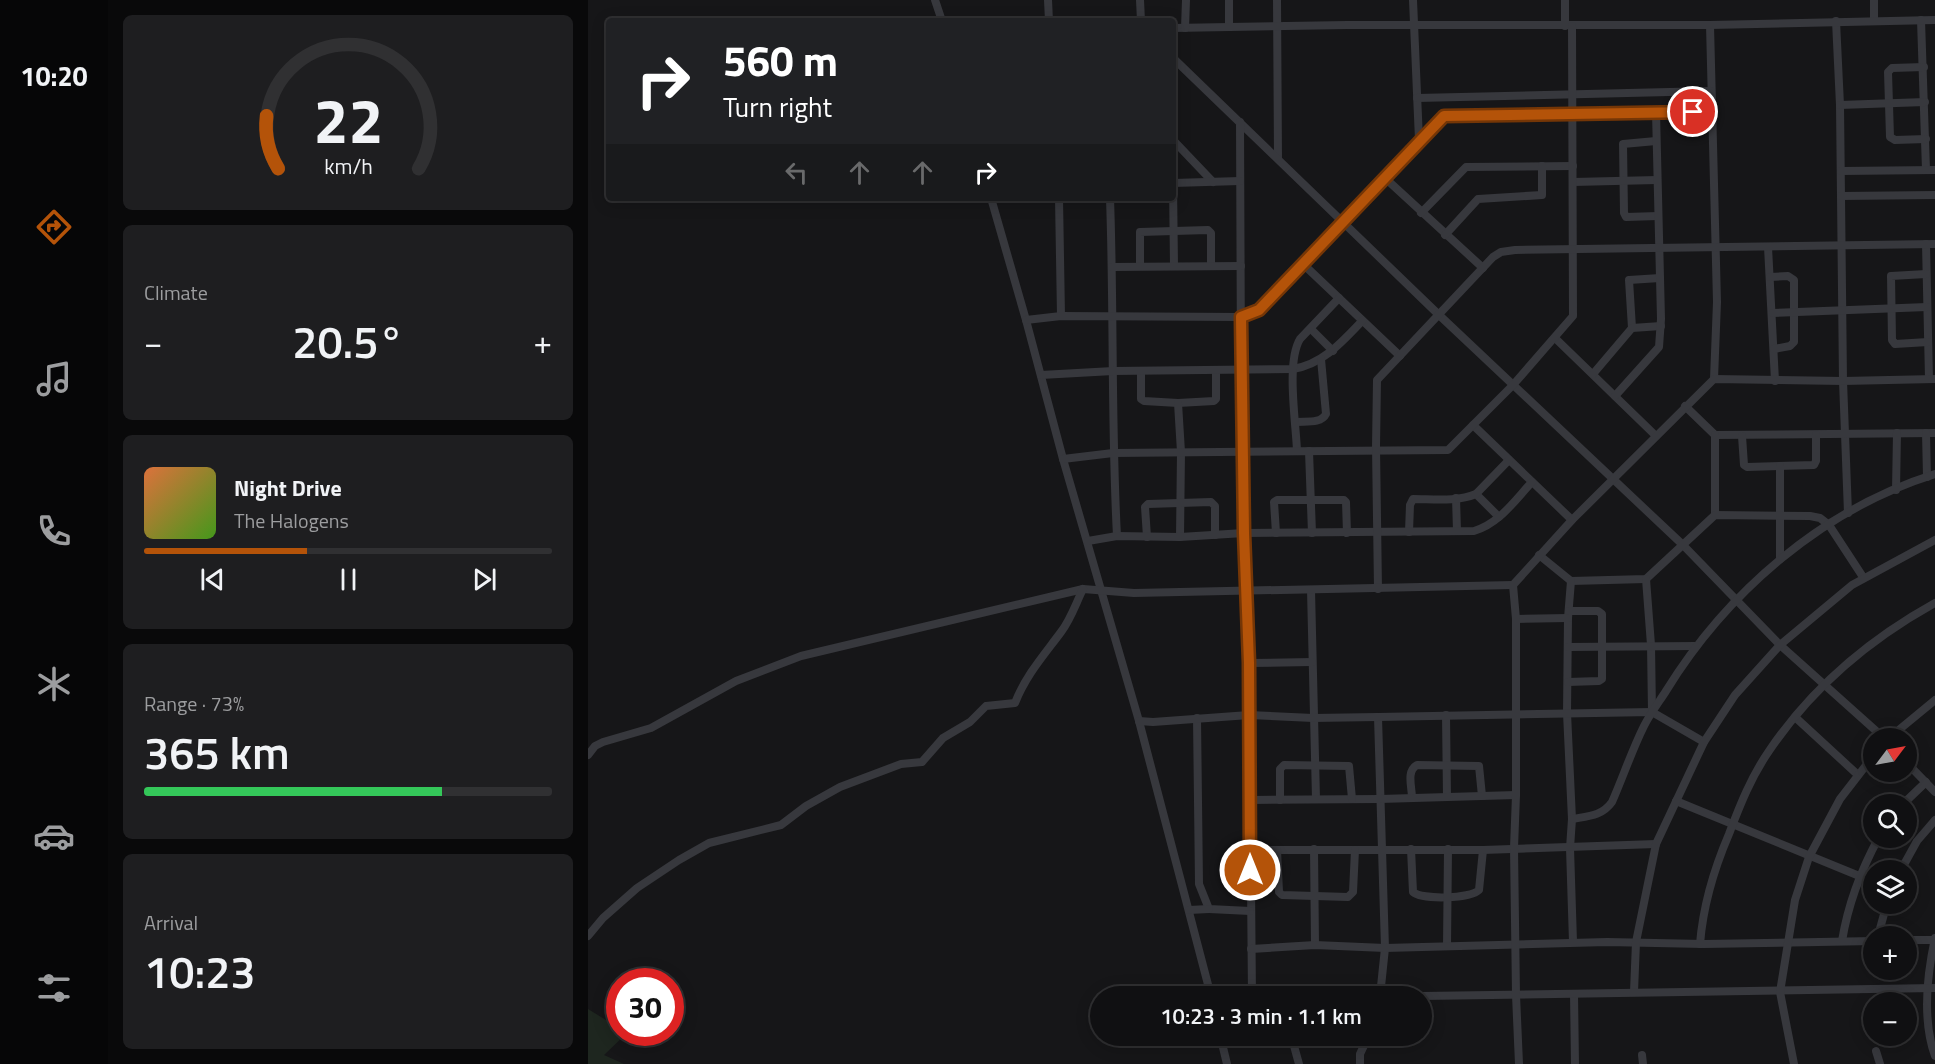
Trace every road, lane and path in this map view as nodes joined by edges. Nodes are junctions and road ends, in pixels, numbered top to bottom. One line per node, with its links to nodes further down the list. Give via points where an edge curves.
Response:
1 (935, 0): 10 (street)
2 (1048, 0): 11 (street)
3 (1140, 0): 12 (street)
4 (1186, 0): 23 (street)
5 (1229, 0): 20 (street)
6 (1277, 0): 21 (street)
7 (1413, 0): 18 (street)
8 (1564, 0): 19 (street)
9 (1874, 0): 16 (street)
10 (941, 18)
11 (1049, 18)
12 (1141, 18)
13 (1921, 20): 14 (street); 16 (street); 25 (street)
14 (1935, 20)
15 (1836, 21): 16 (street); 17 (street); 31 (street)
16 (1874, 21)
17 (1710, 25): 19 (street); 26 (street)
18 (1414, 26): 19 (street); 21 (street); 28 (street)
19 (1568, 26): 27 (street)
20 (1229, 27): 21 (street); 23 (street)
21 (1276, 27): 40 (street)
22 (1176, 28): 23 (street)
23 (1185, 28)
24 (1176, 61): 35 (street)
25 (1924, 67): 29 (street); 30 (street, via 1889,70)
26 (1711, 91): 27 (street); 33 (street)
27 (1573, 94): 28 (street); 34 (street)
28 (1417, 98): 37 (street)
29 (1925, 102): 30 (street); 36 (street)
30 (1889, 104): 31 (street); 36 (street, via 1891,138)
31 (1840, 105): 44 (street)
32 (1656, 112): 33 (street); 34 (street); 38 (street)
33 (1712, 112): 66 (street)
34 (1573, 115): 37 (street, via 1444,116); 42 (street)
35 (1240, 122): 40 (street); 47 (street)
36 (1926, 139): 43 (street)
37 (1419, 140): 45 (street)
38 (1656, 141): 46 (street); 48 (street, via 1623,144)
39 (1176, 143): 49 (street)
40 (1278, 158): 60 (street)
41 (1542, 166): 42 (street); 58 (street, via 1466,167); 62 (street, via 1542,195 1478,199)
42 (1574, 166): 50 (street)
43 (1931, 170): 44 (street)
44 (1841, 171): 53 (street)
45 (1385, 178): 58 (street); 60 (street)
46 (1657, 180): 48 (street); 59 (street)
47 (1240, 181): 49 (street); 74 (street)
48 (1623, 181): 50 (street); 59 (street, via 1626,216)
49 (1213, 182): 51 (street)
50 (1573, 182): 68 (street)
51 (1176, 183)
52 (1935, 195): 53 (street)
53 (1841, 196): 63 (street)
54 (992, 201): 90 (street)
55 (1059, 201): 87 (street)
56 (1110, 201): 75 (street)
57 (1173, 201): 61 (street)
58 (1421, 213): 62 (street)
59 (1658, 216): 69 (street)
60 (1342, 222): 70 (street); 86 (street)
61 (1174, 231): 71 (street, via 1140,232); 72 (street); 73 (street, via 1210,232)
62 (1445, 235): 76 (street)
63 (1842, 244): 64 (street); 67 (street); 83 (street)
64 (1926, 244): 65 (street); 77 (street)
65 (1935, 244)
66 (1715, 247): 67 (street); 69 (street); 108 (street)
67 (1768, 247): 78 (street)
68 (1573, 249): 69 (street); 76 (street, via 1509,250 1493,257); 95 (street, via 1573,316)
69 (1660, 249): 79 (street)
70 (1303, 264): 80 (street); 89 (street, via 1259,310)
71 (1140, 266): 72 (street); 75 (street)
72 (1174, 266): 73 (street)
73 (1211, 266): 74 (street)
74 (1241, 266): 89 (street)
75 (1112, 267): 88 (street)
76 (1483, 268): 86 (street)
77 (1926, 274): 81 (street); 82 (street, via 1891,276)
78 (1770, 277): 84 (street); 85 (street, via 1792,278)
79 (1660, 278): 92 (street); 93 (street, via 1629,280)
80 (1339, 298): 91 (street); 94 (street)
81 (1927, 307): 82 (street); 96 (street)
82 (1892, 309): 83 (street); 96 (street, via 1894,343)
83 (1843, 310): 85 (street); 111 (street)
84 (1773, 313): 85 (street); 97 (street)
85 (1796, 313): 97 (street, via 1794,342)
86 (1438, 314): 99 (street); 112 (street)
87 (1061, 316): 88 (street); 90 (street)
88 (1112, 317): 89 (street); 104 (street)
89 (1241, 317): 101 (street)
90 (1026, 320): 107 (street)
91 (1362, 321): 98 (street); 99 (street)
92 (1661, 326): 93 (street); 113 (street, via 1659,347)
93 (1632, 328): 106 (street)
94 (1311, 329): 98 (street); 102 (street, via 1296,346)
95 (1555, 338): 106 (street); 112 (street)
96 (1928, 342): 109 (street)
97 (1774, 349): 110 (street)
98 (1333, 351): 100 (street)
99 (1400, 356): 125 (street, via 1377,380)
100 (1321, 359): 102 (street); 116 (street, via 1326,414 1320,420)
101 (1241, 369): 102 (street); 103 (street); 128 (street)
102 (1293, 369): 116 (street)
103 (1216, 370): 105 (street); 114 (street, via 1214,401)
104 (1113, 371): 105 (street); 107 (street); 129 (street)
105 (1141, 371): 114 (street, via 1141,399)
106 (1593, 374): 113 (street)
107 (1041, 375): 131 (street)
108 (1714, 379): 110 (street); 115 (street)
109 (1932, 379): 111 (street)
110 (1775, 381): 111 (street)
111 (1843, 381): 119 (street)
112 (1513, 385): 117 (street); 135 (street)
113 (1615, 396): 123 (street)
114 (1178, 403): 130 (street)
115 (1685, 406): 121 (street); 123 (street)
116 (1296, 422): 126 (street)
117 (1473, 425): 125 (street, via 1448,450); 132 (street)
118 (1931, 433): 120 (street); 134 (street)
119 (1845, 434): 120 (street); 122 (street); 142 (street)
120 (1897, 434): 137 (street)
121 (1715, 435): 124 (street); 143 (street)
122 (1816, 435): 124 (street); 133 (street, via 1815,464)
123 (1656, 436): 135 (street)
124 (1742, 436): 133 (street, via 1745,467)
125 (1376, 450): 127 (street); 149 (street)
126 (1298, 451): 127 (street); 128 (street)
127 (1309, 451): 140 (street)
128 (1243, 452): 130 (street); 151 (street)
129 (1113, 453): 130 (street); 131 (street); 156 (street)
130 (1180, 453): 141 (street)
131 (1063, 459): 160 (street)
132 (1509, 460): 136 (street); 138 (street)
133 (1779, 466): 144 (street)
134 (1931, 476): 137 (street)
135 (1613, 478): 146 (street); 161 (street)
136 (1532, 482): 145 (street); 146 (street)
137 (1896, 490): 142 (street)
138 (1476, 494): 139 (street); 145 (street)
139 (1456, 498): 148 (street); 150 (street, via 1413,500)
140 (1310, 501): 152 (street, via 1275,501); 153 (street); 154 (street, via 1346,501)
141 (1180, 503): 155 (street, via 1211,502 1215,506); 157 (street, via 1150,503 1145,507); 158 (street)
142 (1848, 513): 147 (street)
143 (1715, 515): 144 (street); 161 (street)
144 (1781, 516): 147 (street, via 1818,517); 163 (street)
145 (1499, 517): 148 (street, via 1474,531)
146 (1572, 520): 162 (street)
147 (1829, 525): 163 (street); 164 (street)
148 (1457, 531): 150 (street)
149 (1378, 532): 150 (street); 154 (street); 169 (street)
150 (1409, 532)
151 (1244, 533): 152 (street); 155 (street); 172 (street)
152 (1276, 533): 153 (street)
153 (1312, 533): 154 (street)
154 (1347, 533)
155 (1215, 535): 158 (street)
156 (1117, 536): 157 (street); 160 (street)
157 (1147, 537): 158 (street)
158 (1180, 537)
159 (1935, 540): 164 (street)
160 (1088, 541): 171 (street)
161 (1683, 545): 165 (street); 173 (street)
162 (1539, 555): 166 (street); 167 (street)
163 (1780, 559): 173 (street)
164 (1863, 577): 179 (street)
165 (1646, 579): 166 (street); 177 (street)
166 (1571, 581): 175 (street)
167 (1513, 585): 169 (street); 176 (street)
168 (1083, 589): 171 (street); 200 (street, via 801,656 736,681 651,728 603,742); 243 (street, via 1069,620 1030,673 1015,703 986,706 970,722 943,738 922,762 901,764 840,787 781,825 709,843 637,888)
169 (1378, 589): 170 (street)
170 (1311, 590): 172 (street); 182 (street)
171 (1102, 591): 172 (street); 196 (street)
172 (1247, 591): 183 (street)
173 (1736, 601): 178 (street); 179 (street)
174 (1935, 603): 185 (street, via 1872,642)
175 (1568, 615): 176 (street); 180 (street, via 1600,612); 181 (street)
176 (1516, 619): 190 (street)
177 (1651, 645): 178 (street); 180 (street); 187 (street)
178 (1696, 645): 187 (street)
179 (1780, 645): 185 (street); 199 (street, via 1735,695)
180 (1602, 646): 181 (street); 184 (street, via 1601,680)
181 (1568, 647): 184 (street)
182 (1312, 662): 183 (street); 195 (street)
183 (1249, 663): 189 (street)
184 (1568, 682): 188 (street)
185 (1825, 685): 193 (street); 197 (street)
186 (1935, 700): 198 (street)
187 (1652, 712): 188 (street); 199 (street); 219 (street, via 1607,810)
188 (1567, 713): 190 (street); 219 (street)
189 (1249, 714): 194 (street); 195 (street); 216 (street)
190 (1515, 714): 191 (street); 209 (street)
191 (1446, 715): 192 (street); 201 (street)
192 (1378, 717): 195 (street); 215 (street)
193 (1796, 717): 205 (street); 221 (street, via 1768,752)
194 (1197, 718): 196 (street); 240 (street, via 1199,884)
195 (1312, 718): 202 (street)
196 (1139, 721): 241 (street)
197 (1873, 728)
198 (1901, 728)
199 (1704, 742): 218 (street)
200 (588, 755)
201 (1447, 765): 210 (street, via 1479,766); 211 (street); 212 (street, via 1413,767)
202 (1314, 767): 213 (street); 214 (street, via 1349,766); 217 (street, via 1281,767)
203 (1863, 769): 205 (street)
204 (1917, 773): 206 (street)
205 (1858, 775): 234 (street, via 1840,799)
206 (1926, 782): 207 (street); 208 (street)
207 (1935, 792)
208 (1913, 794)
209 (1516, 795): 210 (street); 223 (street)
210 (1482, 796): 211 (street)
211 (1447, 797): 212 (street)
212 (1412, 798): 215 (street)
213 (1316, 799): 214 (street); 217 (street)
214 (1352, 799): 215 (street)
215 (1380, 799): 232 (street)
216 (1251, 800): 217 (street); 229 (street)
217 (1280, 800)
218 (1676, 801): 221 (street); 222 (street)
219 (1572, 819): 224 (street)
220 (1935, 820): 235 (street)
221 (1732, 825): 234 (street); 250 (street, via 1710,889)
222 (1656, 844): 224 (street); 249 (street)
223 (1514, 848): 224 (street); 233 (street); 253 (street)
224 (1570, 848): 248 (street)
225 (1874, 848): 236 (street)
226 (1314, 849): 230 (street); 231 (street); 238 (street)
227 (1411, 849): 228 (street); 232 (street); 239 (street, via 1413,892)
228 (1448, 849): 233 (street); 239 (street)
229 (1250, 850): 230 (street); 242 (street)
230 (1277, 850): 238 (street, via 1280,892 1286,896)
231 (1354, 850): 232 (street); 238 (street, via 1351,895)
232 (1381, 850): 255 (street)
233 (1483, 850): 239 (street, via 1479,890 1475,894)
234 (1809, 857): 236 (street); 251 (street, via 1795,900)
235 (1907, 860)
236 (1860, 877): 237 (street); 246 (street)
237 (1863, 878)
238 (1314, 896): 252 (street)
239 (1448, 897): 254 (street)
240 (1209, 909): 241 (street); 242 (street)
241 (1189, 910): 257 (street)
242 (1250, 911): 256 (street)
243 (588, 936)
244 (1935, 939): 245 (street); 260 (street)
245 (1917, 940)
246 (1842, 941): 247 (street); 251 (street)
247 (1863, 941)
248 (1573, 942): 249 (street); 253 (street)
249 (1636, 942): 250 (street); 261 (street)
250 (1700, 944): 251 (street)
251 (1787, 944): 262 (street)
252 (1315, 945): 255 (street); 256 (street)
253 (1516, 945): 254 (street); 264 (street)
254 (1447, 946): 255 (street)
255 (1385, 948): 259 (street)
256 (1251, 949): 258 (street)
257 (1208, 986)
258 (1252, 986)
259 (1381, 986)
260 (1932, 988): 262 (street); 270 (street, via 1928,1030)
261 (1634, 992): 262 (street); 263 (street)
262 (1780, 992): 276 (street)
263 (1574, 993): 264 (street); 275 (street)
264 (1516, 995): 265 (street); 274 (street)
265 (1432, 996)
266 (1223, 1046): 271 (street)
267 (1294, 1046): 272 (street)
268 (1364, 1046): 273 (street)
269 (1876, 1051): 277 (street)
270 (1935, 1056)
271 (1227, 1064)
272 (1299, 1064)
273 (1360, 1064)
274 (1519, 1064)
275 (1575, 1064)
276 (1794, 1064)
277 (1880, 1064)

